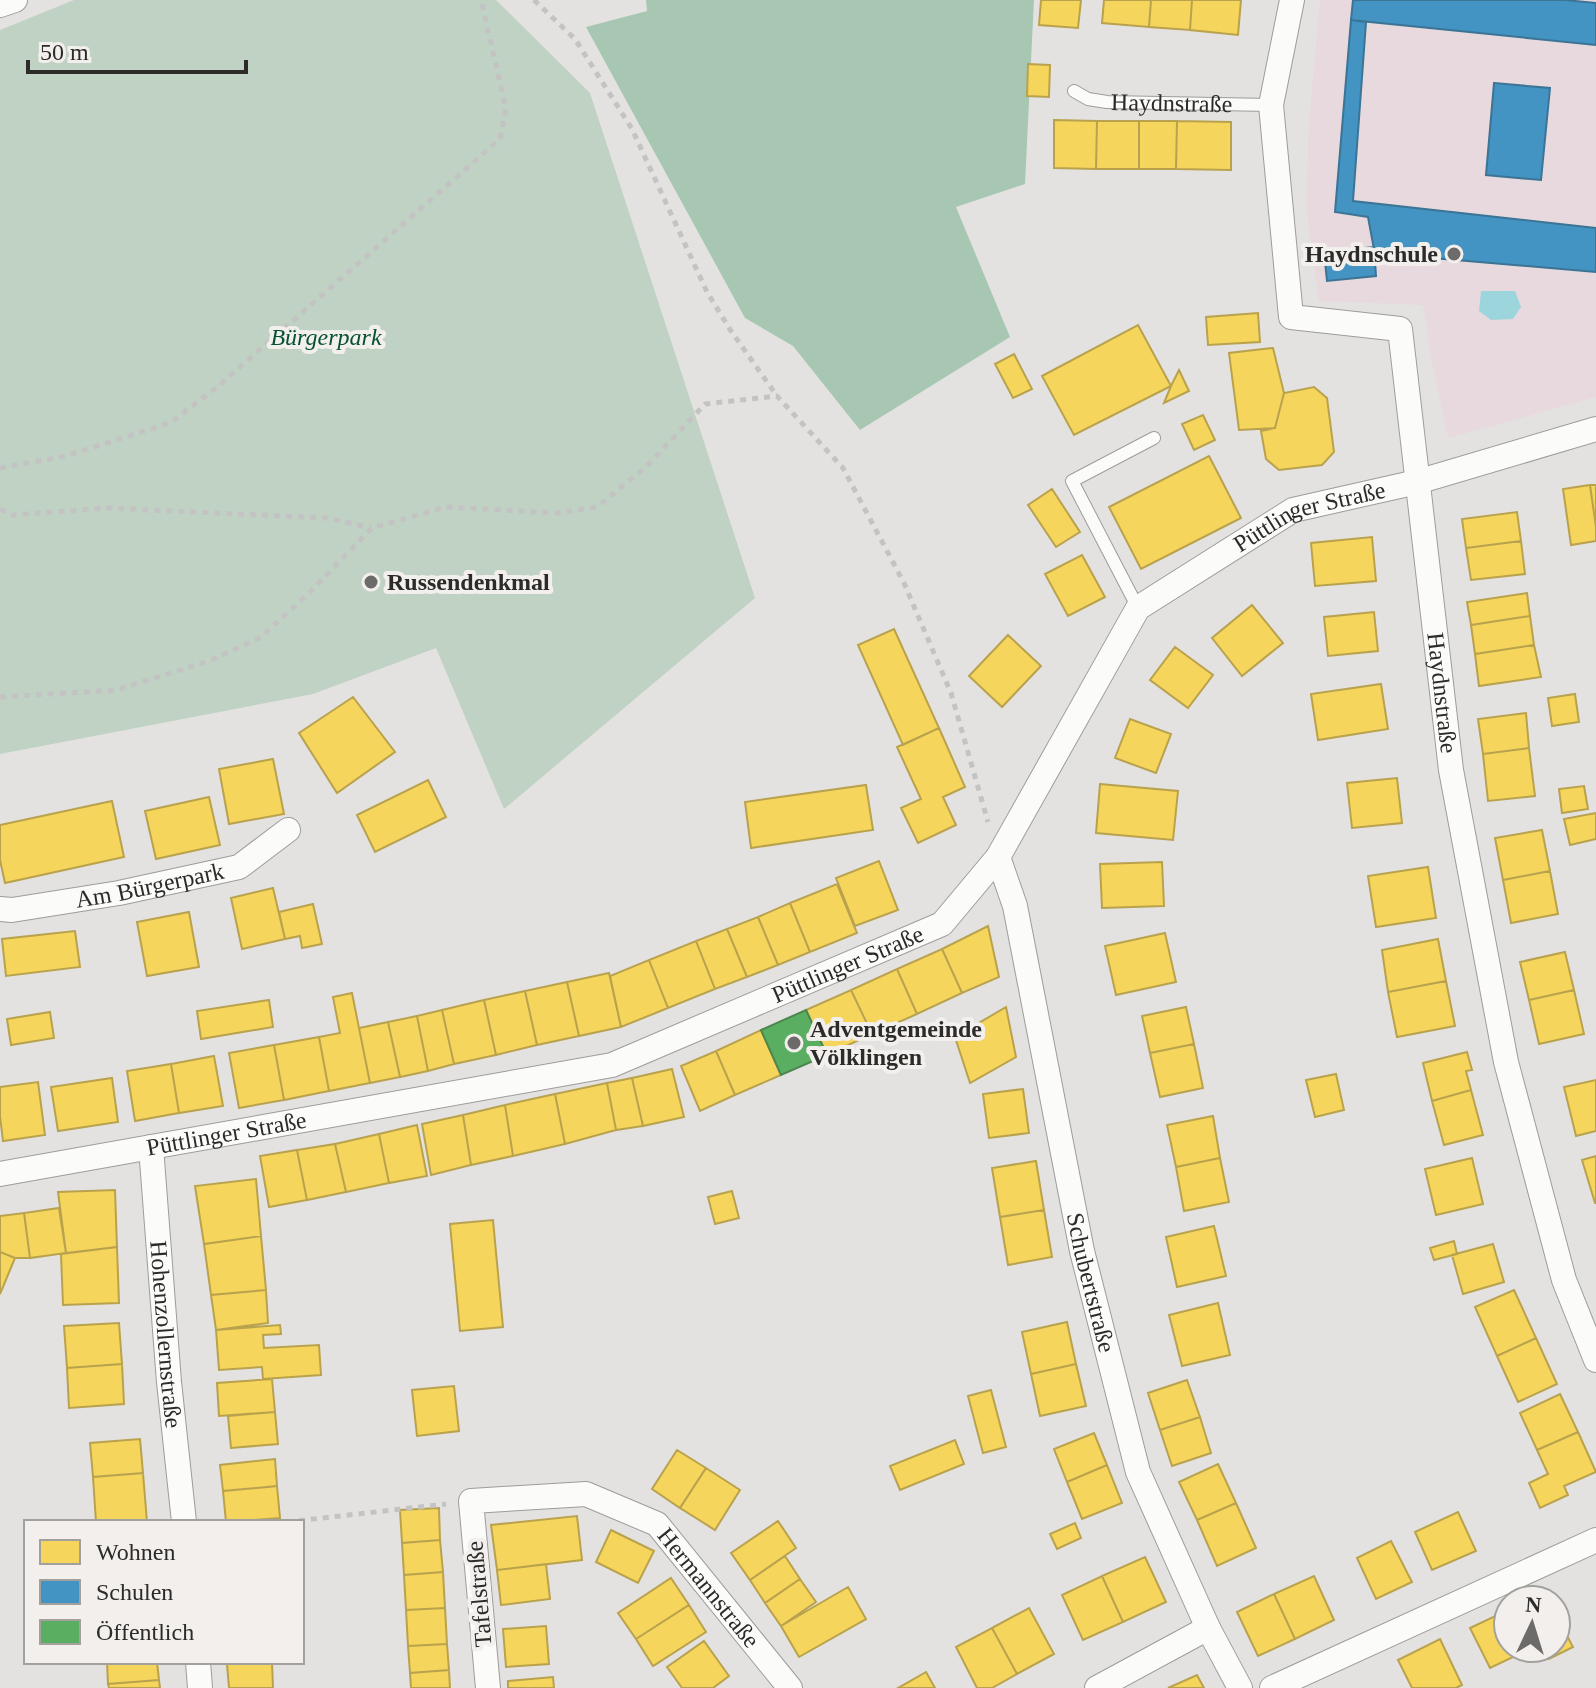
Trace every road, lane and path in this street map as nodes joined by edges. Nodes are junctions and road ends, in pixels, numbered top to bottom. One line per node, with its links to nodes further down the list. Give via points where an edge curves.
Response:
1 (15, 0): 5 (street)
2 (481, 0): 11 (path, via 506,109 500,139 170,423 66,456)
3 (534, 0): 8 (path, via 575,39 632,129 707,292)
4 (1292, 0): 7 (street, Haydnstraße)
5 (0, 5)
6 (1074, 91): 7 (lane, Haydnstraße, via 1107,102)
7 (1271, 105): 12 (street, Haydnstraße, via 1291,317 1400,329)
8 (777, 396): 14 (path, via 705,404 647,466 597,507 557,513 446,507); 18 (path, via 843,468 904,583 951,693)
9 (1596, 429): 12 (street, Püttlinger Straße)
10 (1154, 438): 15 (lane, via 1072,481)
11 (0, 468)
12 (1417, 482): 15 (street, Püttlinger Straße, via 1293,510); 22 (street, Haydnstraße, via 1451,770 1506,1062 1564,1280)
13 (0, 509): 14 (path, via 12,515 106,508 327,518)
14 (372, 528): 16 (path, via 261,637 209,661 116,690)
15 (1138, 608): 18 (street, Püttlinger Straße)
16 (0, 697)
17 (288, 830): 19 (street, Am Bürgerpark, via 239,867 119,893)
18 (998, 857): 20 (street, Püttlinger Straße, via 942,924 612,1065); 27 (street, Schubertstraße, via 1015,906 1082,1251 1138,1472)
19 (0, 909)
20 (151, 1147): 21 (street, Püttlinger Straße); 24 (street, Hohenzollernstraße)
21 (0, 1174)
22 (1596, 1360)
23 (471, 1501): 25 (path); 30 (street, Tafelstraße); 31 (street, Hermannstraße, via 586,1494 657,1524)
24 (184, 1520)
25 (304, 1520)
26 (1596, 1540): 34 (street)
27 (1208, 1628): 32 (street); 33 (street, Schubertstraße)
28 (198, 1664): 29 (street)
29 (200, 1688)
30 (488, 1688)
31 (790, 1688)
32 (1097, 1688)
33 (1240, 1688)
34 (1272, 1688)

